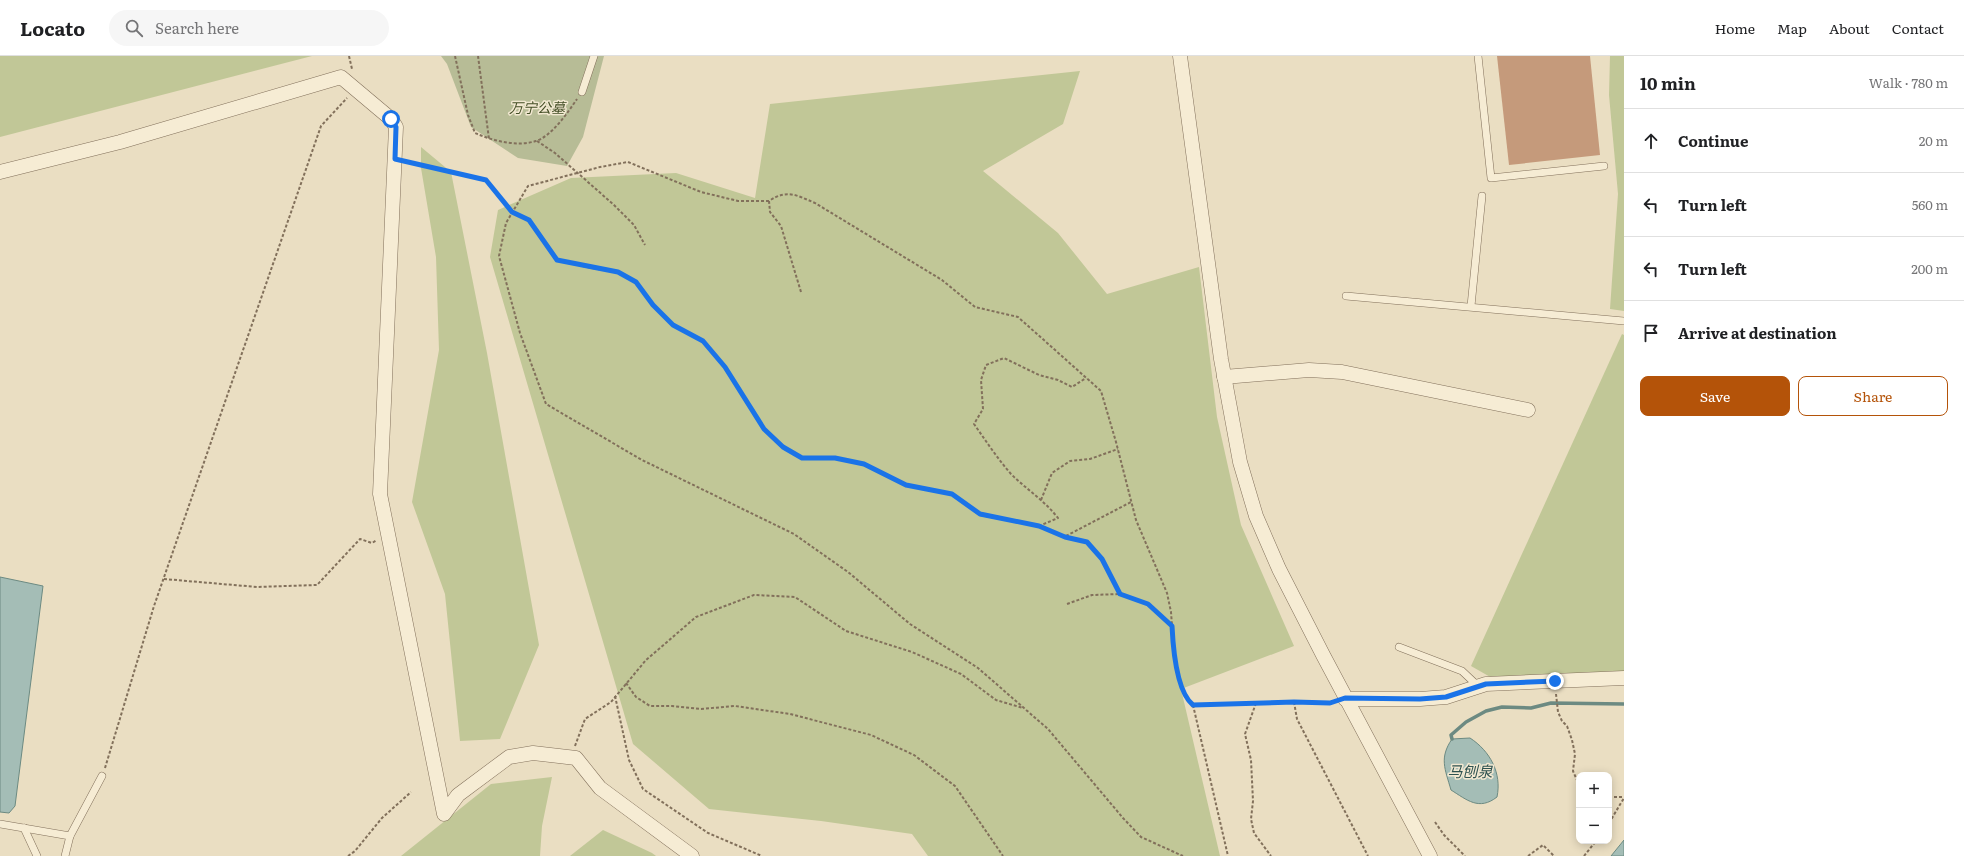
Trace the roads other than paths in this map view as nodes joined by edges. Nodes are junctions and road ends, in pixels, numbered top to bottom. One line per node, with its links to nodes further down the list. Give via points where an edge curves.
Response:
1 (594, 56): 4 (lane)
2 (1180, 56): 11 (street)
3 (1478, 56): 5 (lane, via 1491,178)
4 (582, 92)
5 (1604, 166)
6 (0, 172): 23 (street, via 120,142 341,77 391,119 396,127 380,494 444,814 458,795 509,757 533,753 576,758 600,788)
7 (1482, 196): 9 (lane)
8 (1346, 296): 9 (lane)
9 (1471, 306): 10 (lane)
10 (1624, 321)
11 (1224, 377): 12 (street, via 1309,370 1342,372); 16 (street, via 1240,462 1256,516 1279,569)
12 (1528, 410)
13 (1399, 647): 15 (lane, via 1462,671)
14 (1624, 678): 15 (street, via 1493,684)
15 (1479, 687): 16 (street, via 1446,697)
16 (1345, 698): 24 (street)
17 (102, 776): 20 (lane)
18 (0, 824): 19 (lane)
19 (24, 828): 20 (lane); 21 (lane)
20 (70, 836): 22 (lane)
21 (37, 856)
22 (65, 856)
23 (692, 856)
24 (1430, 856)

